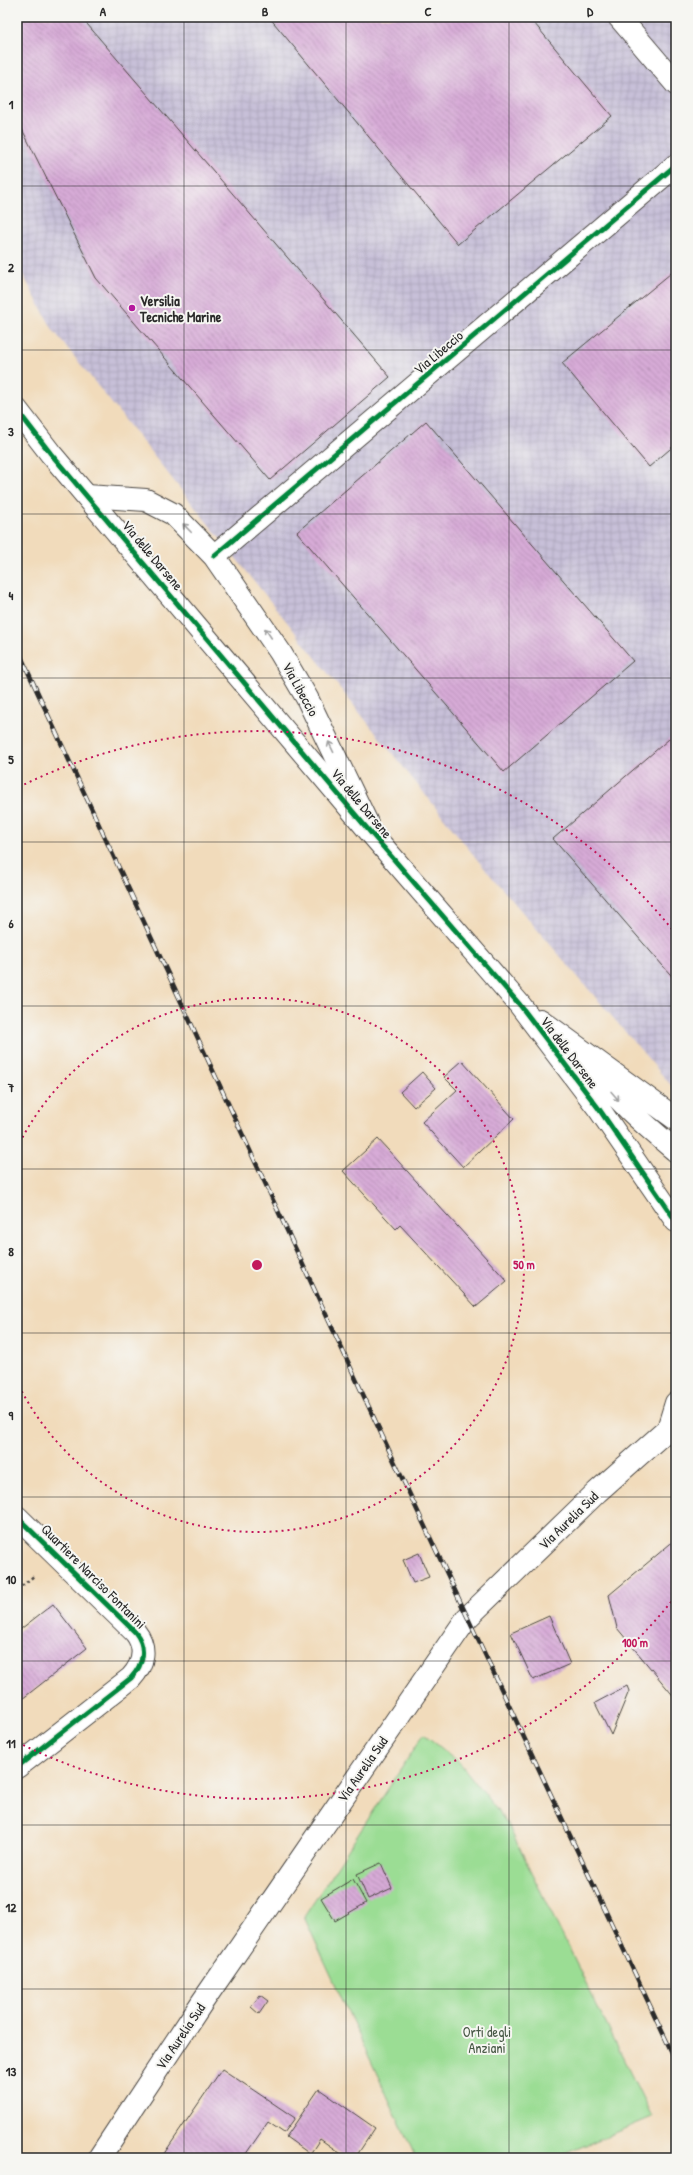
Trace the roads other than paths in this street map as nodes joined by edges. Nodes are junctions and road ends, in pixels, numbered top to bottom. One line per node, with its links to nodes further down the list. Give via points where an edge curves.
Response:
1 (619, 17): 2 (street)
2 (676, 84)
3 (676, 165): 6 (street, Via Libeccio)
4 (17, 410): 5 (street, Via delle Darsene)
5 (87, 496): 6 (street, Via Libeccio, one-way to 5, via 173,514 146,500); 7 (street, Via delle Darsene)
6 (214, 556): 7 (street, Via Libeccio, one-way to 6, via 308,698 280,652)
7 (371, 833): 8 (street, Via delle Darsene)
8 (520, 1005): 9 (street, Via delle Darsene); 12 (street, Via delle Darsene, via 598,1109)
9 (584, 1054): 10 (street, Via delle Darsene, via 613,1072); 11 (street, Via delle Darsene, one-way to 11, via 602,1081 626,1108)
10 (676, 1119)
11 (676, 1151)
12 (676, 1221)
13 (676, 1403): 14 (street)
14 (672, 1425): 17 (street, Via Aurelia Sud, via 467,1618 207,1994)
15 (17, 1517): 16 (street, Quartiere Narciso Fontanini, via 135,1632 141,1640 144,1654 131,1678)
16 (17, 1767)
17 (99, 2158)

